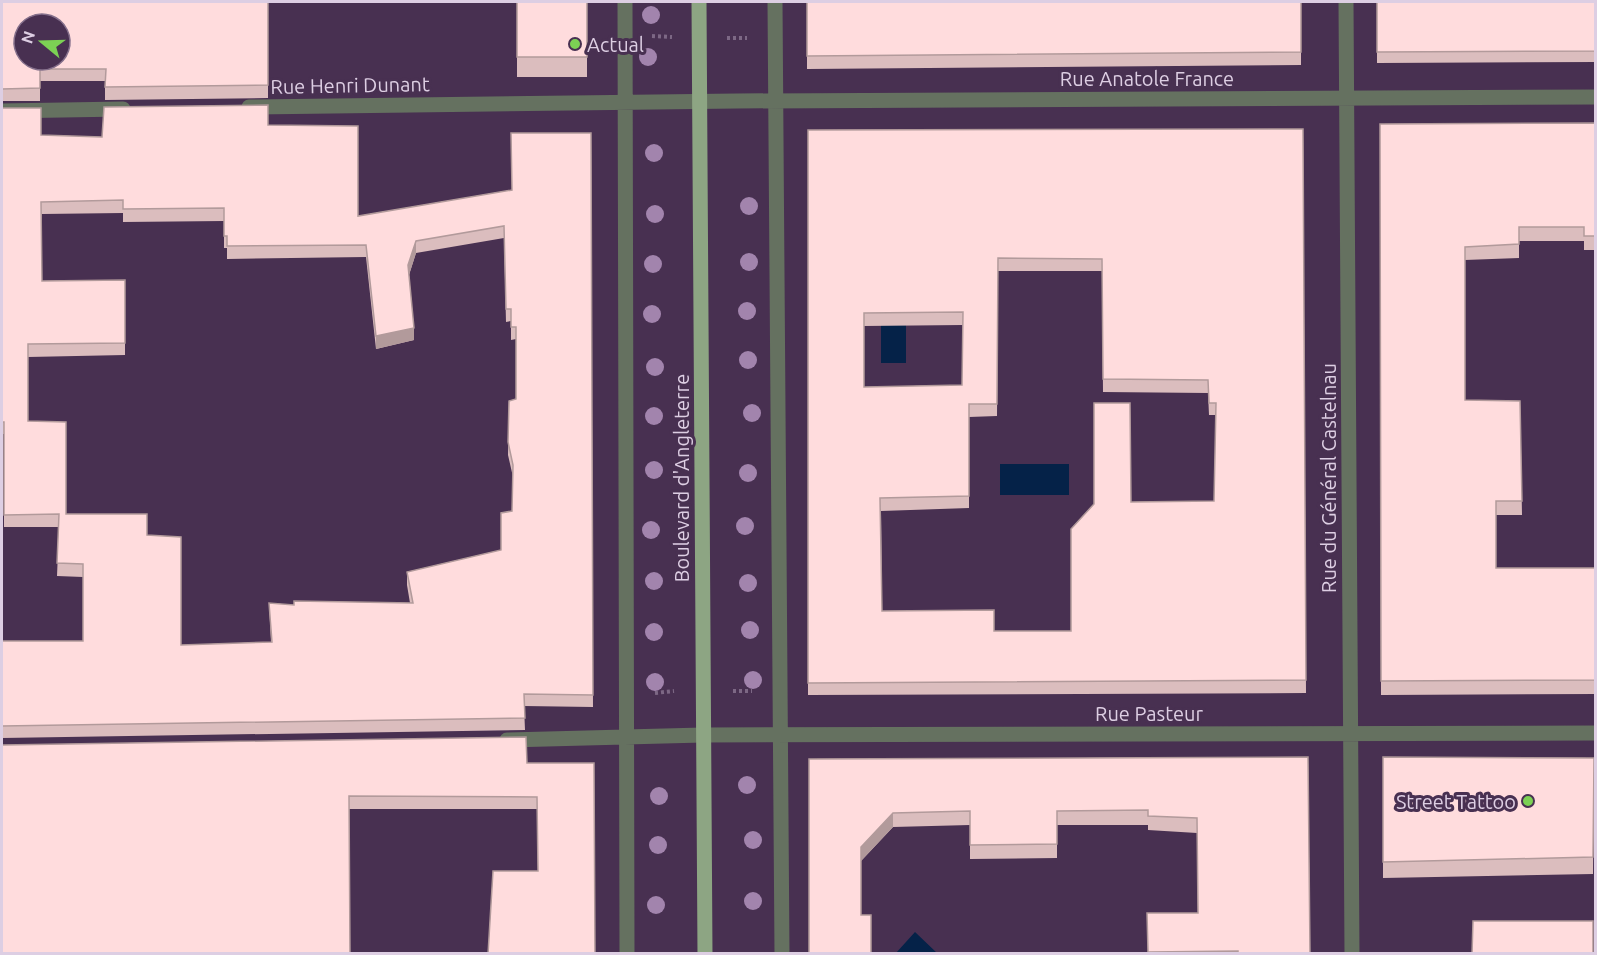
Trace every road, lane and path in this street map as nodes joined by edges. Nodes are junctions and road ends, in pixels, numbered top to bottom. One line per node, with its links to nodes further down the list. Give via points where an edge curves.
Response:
1 (625, 2): 9 (street)
2 (699, 2): 7 (main road, Boulevard d'Angleterre)
3 (775, 2): 8 (street)
4 (1346, 2): 6 (street, Rue du Général Castelnau)
5 (1596, 97): 6 (street, Rue Anatole France)
6 (1347, 98): 8 (street, Rue Anatole France); 13 (street, Rue du Général Castelnau)
7 (699, 101): 8 (street, Rue Anatole France); 9 (street, Rue Henri Dunant); 15 (main road, Boulevard d'Angleterre)
8 (775, 101): 16 (street)
9 (624, 102): 10 (street, Rue Henri Dunant); 17 (street)
10 (237, 108)
11 (143, 109): 12 (street)
12 (2, 111)
13 (1351, 733): 14 (street, Rue Pasteur); 16 (street, Rue Pasteur); 22 (street, Rue du Général Castelnau)
14 (1596, 733)
15 (703, 735): 16 (street, Rue Pasteur); 17 (street, Rue Pasteur); 20 (main road, Boulevard d'Angleterre)
16 (781, 736): 21 (street)
17 (627, 738): 18 (street, Rue Pasteur); 19 (street)
18 (490, 740)
19 (627, 954)
20 (705, 954)
21 (782, 954)
22 (1352, 954)

